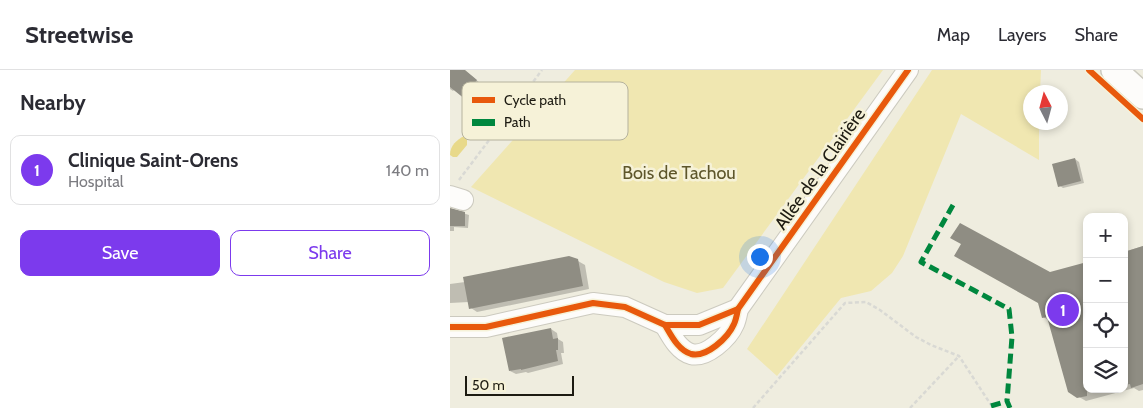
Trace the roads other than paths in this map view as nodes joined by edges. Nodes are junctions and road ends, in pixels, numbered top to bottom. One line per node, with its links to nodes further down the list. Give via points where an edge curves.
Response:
1 (908, 70): 4 (street, Allée de la Clairière)
2 (1114, 70): 3 (main road)
3 (1143, 96)
4 (738, 309): 5 (street, via 699,325); 5 (street, Allée de la Clairière, via 733,326 716,347 701,354 690,354 674,342)
5 (665, 325): 6 (street, via 625,307 592,303 486,327)
6 (450, 327)

